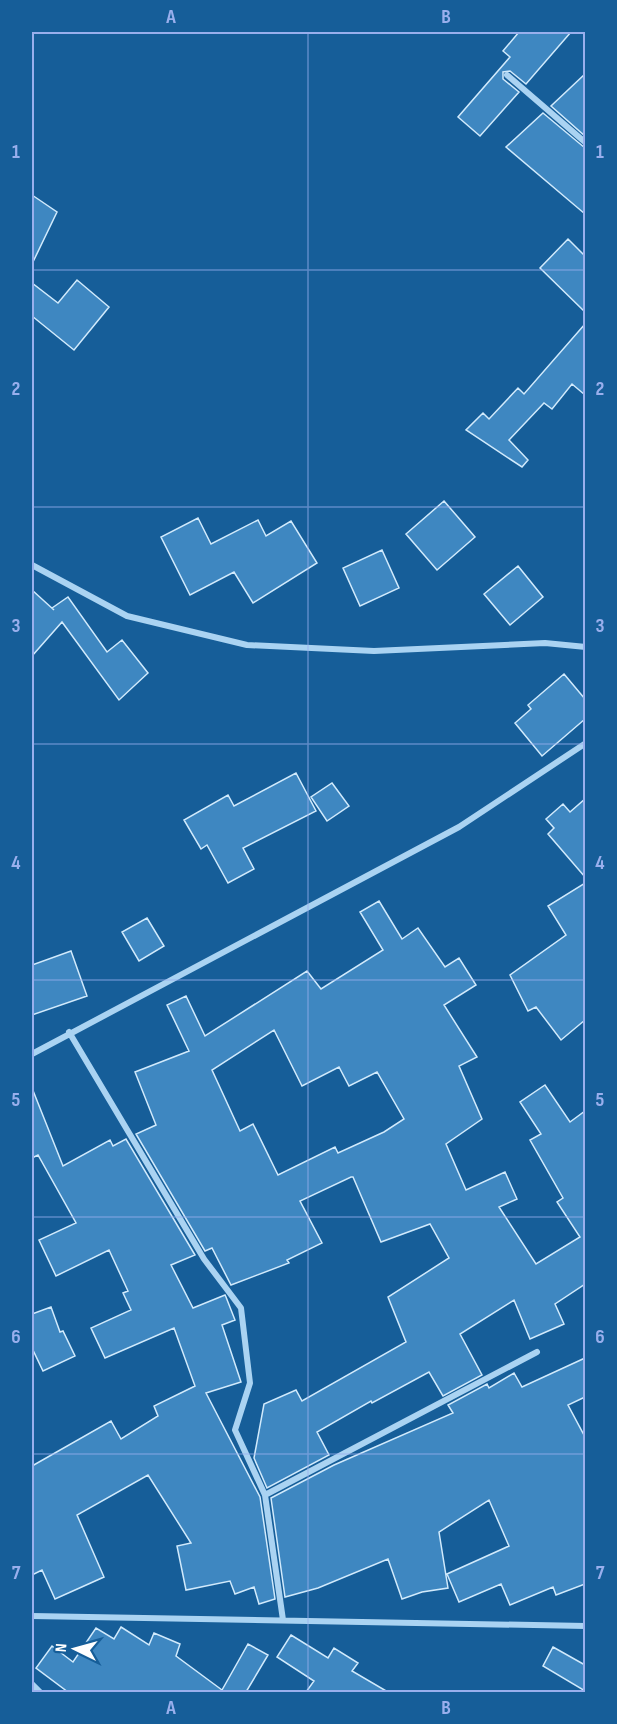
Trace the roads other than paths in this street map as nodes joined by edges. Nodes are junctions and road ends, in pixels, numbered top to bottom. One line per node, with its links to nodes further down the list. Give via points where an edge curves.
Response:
1 (507, 75): 2 (street)
2 (585, 143)
3 (32, 565): 4 (street, via 127,616 247,645 374,651 545,643)
4 (585, 647)
5 (585, 743): 6 (street, via 459,827 193,971)
6 (69, 1032): 7 (street); 9 (street, via 204,1259 241,1308 250,1383 235,1430)
7 (32, 1054)
8 (537, 1352): 9 (street)
9 (265, 1495): 11 (street)
10 (32, 1616): 11 (street)
11 (283, 1620): 12 (street)
12 (585, 1626)
13 (32, 1684): 14 (street)
14 (40, 1692)

